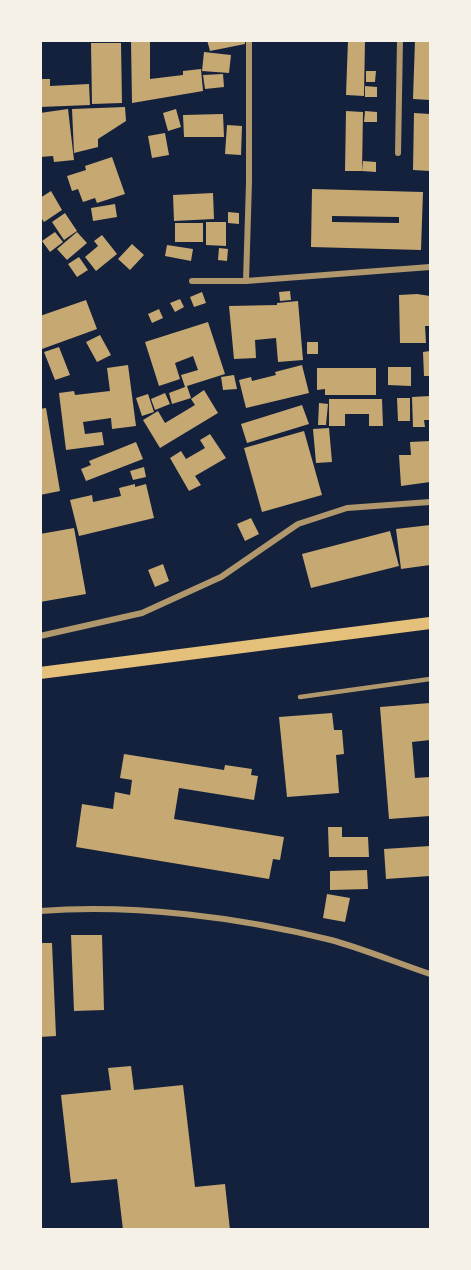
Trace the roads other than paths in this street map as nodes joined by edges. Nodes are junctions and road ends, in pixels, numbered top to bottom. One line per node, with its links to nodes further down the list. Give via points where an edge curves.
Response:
1 (249, 40): 6 (street)
2 (400, 40): 3 (street)
3 (398, 153)
4 (430, 267): 6 (street)
5 (192, 281): 6 (street)
6 (246, 281)
7 (430, 502): 9 (street, via 347,508 298,524 221,578 142,614)
8 (430, 623): 10 (main road)
9 (40, 636)
10 (40, 673)
11 (430, 680): 12 (lane)
12 (300, 697)
13 (40, 911): 14 (street, via 87,907 188,913 331,940)
14 (430, 974)

